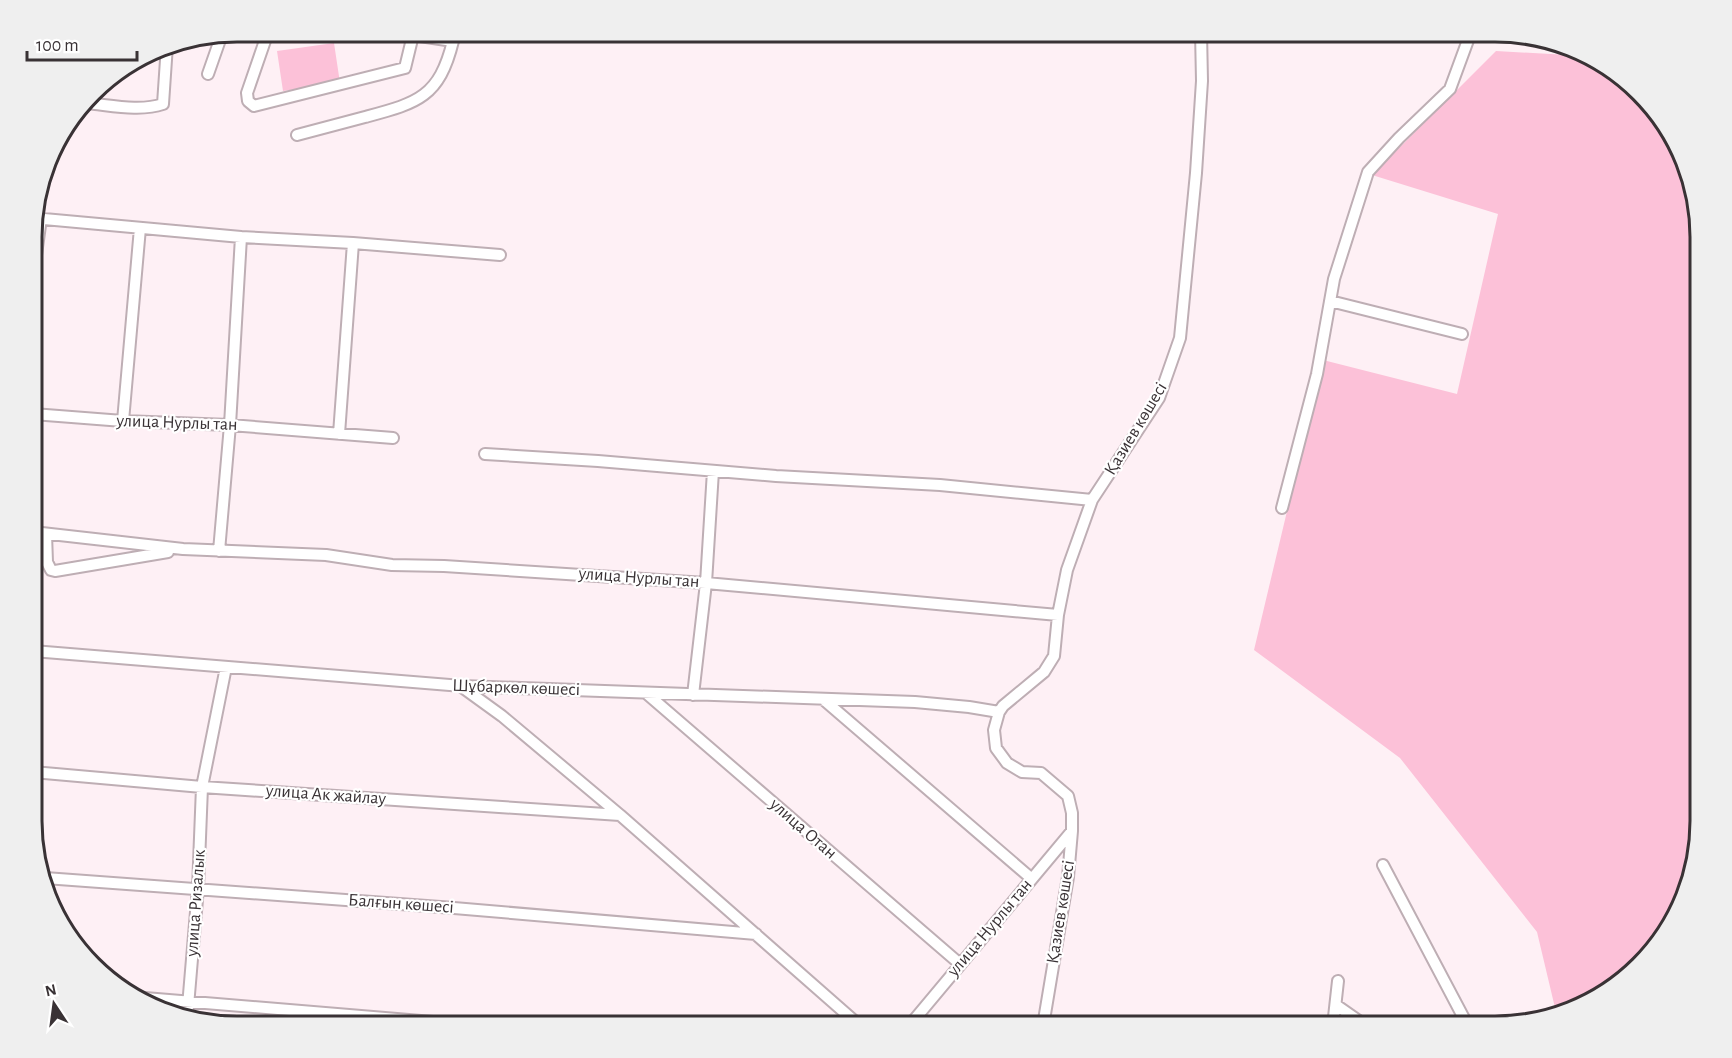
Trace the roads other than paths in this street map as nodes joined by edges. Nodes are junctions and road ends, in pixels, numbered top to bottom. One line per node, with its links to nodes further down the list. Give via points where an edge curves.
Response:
1 (264, 42): 2 (street, via 246,93 254,106 405,68)
2 (411, 42)
3 (452, 42): 10 (street, via 445,69 430,89 408,105)
4 (1201, 42): 25 (street, Қазиев көшесі, via 1197,174 1180,338 1159,398)
5 (1467, 42): 16 (street, via 1450,89 1368,172)
6 (219, 43): 8 (street)
7 (166, 55): 9 (street, via 163,104 136,107)
8 (208, 74)
9 (94, 104)
10 (297, 135)
11 (43, 219): 12 (street)
12 (140, 228): 13 (street); 19 (street)
13 (241, 237): 14 (street); 20 (street)
14 (353, 243): 15 (street); 21 (street)
15 (500, 255)
16 (1330, 301): 17 (street); 26 (street, via 1317,375)
17 (1462, 334)
18 (42, 415): 19 (street, улица Нурлы тан)
19 (123, 421): 20 (street, улица Нурлы тан)
20 (230, 425): 21 (street, улица Нурлы тан); 30 (street)
21 (339, 434): 22 (street, улица Нурлы тан)
22 (393, 438)
23 (484, 454): 24 (street)
24 (713, 471): 25 (street, via 940,484); 31 (street)
25 (1092, 500): 32 (street, Қазиев көшесі, via 1067,570)
26 (1282, 508)
27 (42, 533): 28 (street)
28 (46, 534): 29 (street); 29 (street, via 47,562 55,571)
29 (183, 549): 30 (street, улица Нурлы тан)
30 (219, 551): 31 (street, улица Нурлы тан)
31 (706, 582): 32 (street, улица Нурлы тан); 37 (street)
32 (1058, 615): 39 (street, Қазиев көшесі, via 1054,656 1044,672)
33 (42, 652): 34 (street, Шұбаркөл көшесі)
34 (226, 667): 35 (street, Шұбаркөл көшесі); 41 (street, улица Ризалык)
35 (462, 687): 36 (street, Шұбаркөл көшесі); 42 (street)
36 (646, 693): 37 (street, Шұбаркөл көшесі); 49 (street, улица Отан)
37 (693, 695): 38 (street, Шұбаркөл көшесі)
38 (824, 700): 39 (street, Шұбаркөл көшесі, via 949,704); 46 (street)
39 (999, 712): 43 (street, Қазиев көшесі, via 994,730 996,748 1007,763 1022,772 1041,773 1068,795)
40 (42, 773): 41 (street, улица Ак жайлау)
41 (202, 787): 42 (street, улица Ак жайлау); 47 (street, улица Ризалык)
42 (620, 815): 48 (street)
43 (1072, 831): 46 (street, улица Нурлы тан); 58 (street, Қазиев көшесі)
44 (1383, 865): 61 (street)
45 (51, 878): 47 (street, Балғын көшесі)
46 (1032, 879): 49 (street, улица Нурлы тан)
47 (198, 888): 48 (street, Балғын көшесі); 52 (street, улица Ризалык)
48 (756, 934): 56 (street)
49 (960, 964): 57 (street, улица Нурлы тан)
50 (1338, 981): 53 (street)
51 (158, 999): 52 (street)
52 (189, 1002): 54 (street, улица Ризалык); 55 (street)
53 (1335, 1005): 59 (street); 60 (street)
54 (188, 1009)
55 (359, 1016)
56 (849, 1016)
57 (917, 1016)
58 (1045, 1016)
59 (1334, 1016)
60 (1351, 1016)
61 (1463, 1016)

